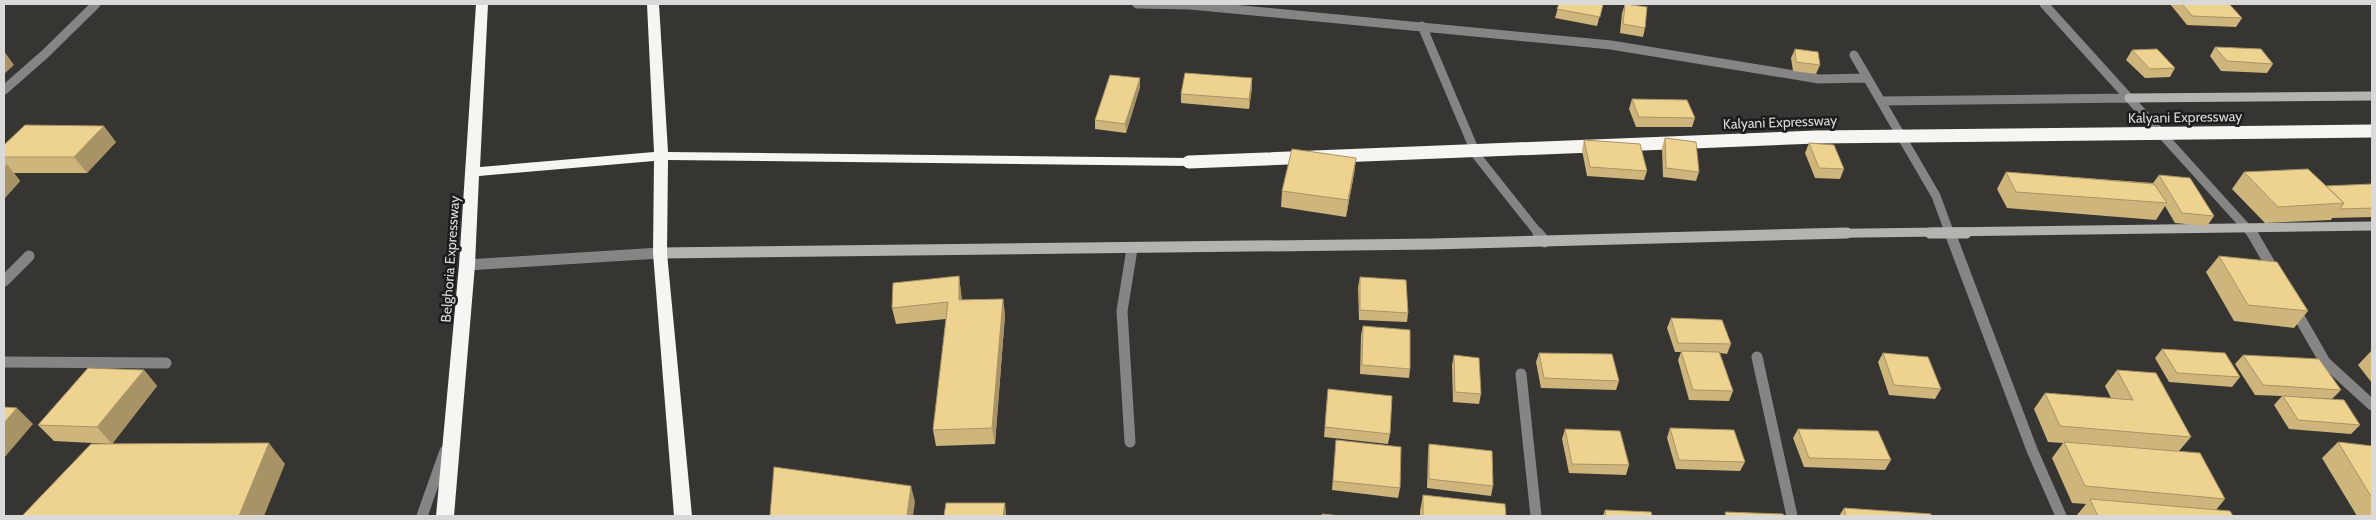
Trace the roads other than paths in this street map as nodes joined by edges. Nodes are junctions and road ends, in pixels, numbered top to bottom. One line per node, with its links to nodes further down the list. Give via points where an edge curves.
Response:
1 (96, 4): 9 (street)
2 (482, 4): 15 (highway, Belghoria Expressway)
3 (653, 4): 14 (highway)
4 (1137, 4): 6 (street, via 1190,4)
5 (2044, 4): 11 (street)
6 (1422, 26): 8 (street, via 1611,45 1819,79); 19 (street, via 1478,156)
7 (1854, 55): 8 (street)
8 (1867, 78): 12 (street)
9 (4, 90)
10 (2372, 96): 11 (street, Kalyani Expressway)
11 (2129, 98): 12 (street); 17 (street)
12 (1881, 101): 18 (street, via 1936,196)
13 (2372, 131): 14 (highway, Kalyani Expressway, bridge, via 1816,137 1189,162)
14 (661, 156): 15 (highway, Kalyani Expressway); 21 (highway)
15 (472, 172): 23 (highway, Belghoria Expressway)
16 (2372, 226): 17 (street)
17 (2249, 228): 18 (street); 24 (street)
18 (1950, 233): 19 (street, via 1883,231); 39 (street, via 2032,450)
19 (1545, 242): 20 (street)
20 (1132, 248): 21 (street); 33 (street, via 1122,311)
21 (660, 253): 23 (street); 36 (highway)
22 (29, 256): 25 (street)
23 (467, 266): 32 (highway, Belghoria Expressway)
24 (2278, 278)
25 (4, 281)
26 (2287, 295): 31 (street, via 2325,362)
27 (1757, 356): 38 (street)
28 (4, 362): 29 (street)
29 (166, 363)
30 (1520, 374): 37 (street)
31 (2372, 405)
32 (453, 429): 34 (street); 35 (highway, Belghoria Expressway)
33 (1130, 442)
34 (422, 516)
35 (445, 516)
36 (683, 516)
37 (1536, 516)
38 (1792, 516)
39 (2061, 516)

